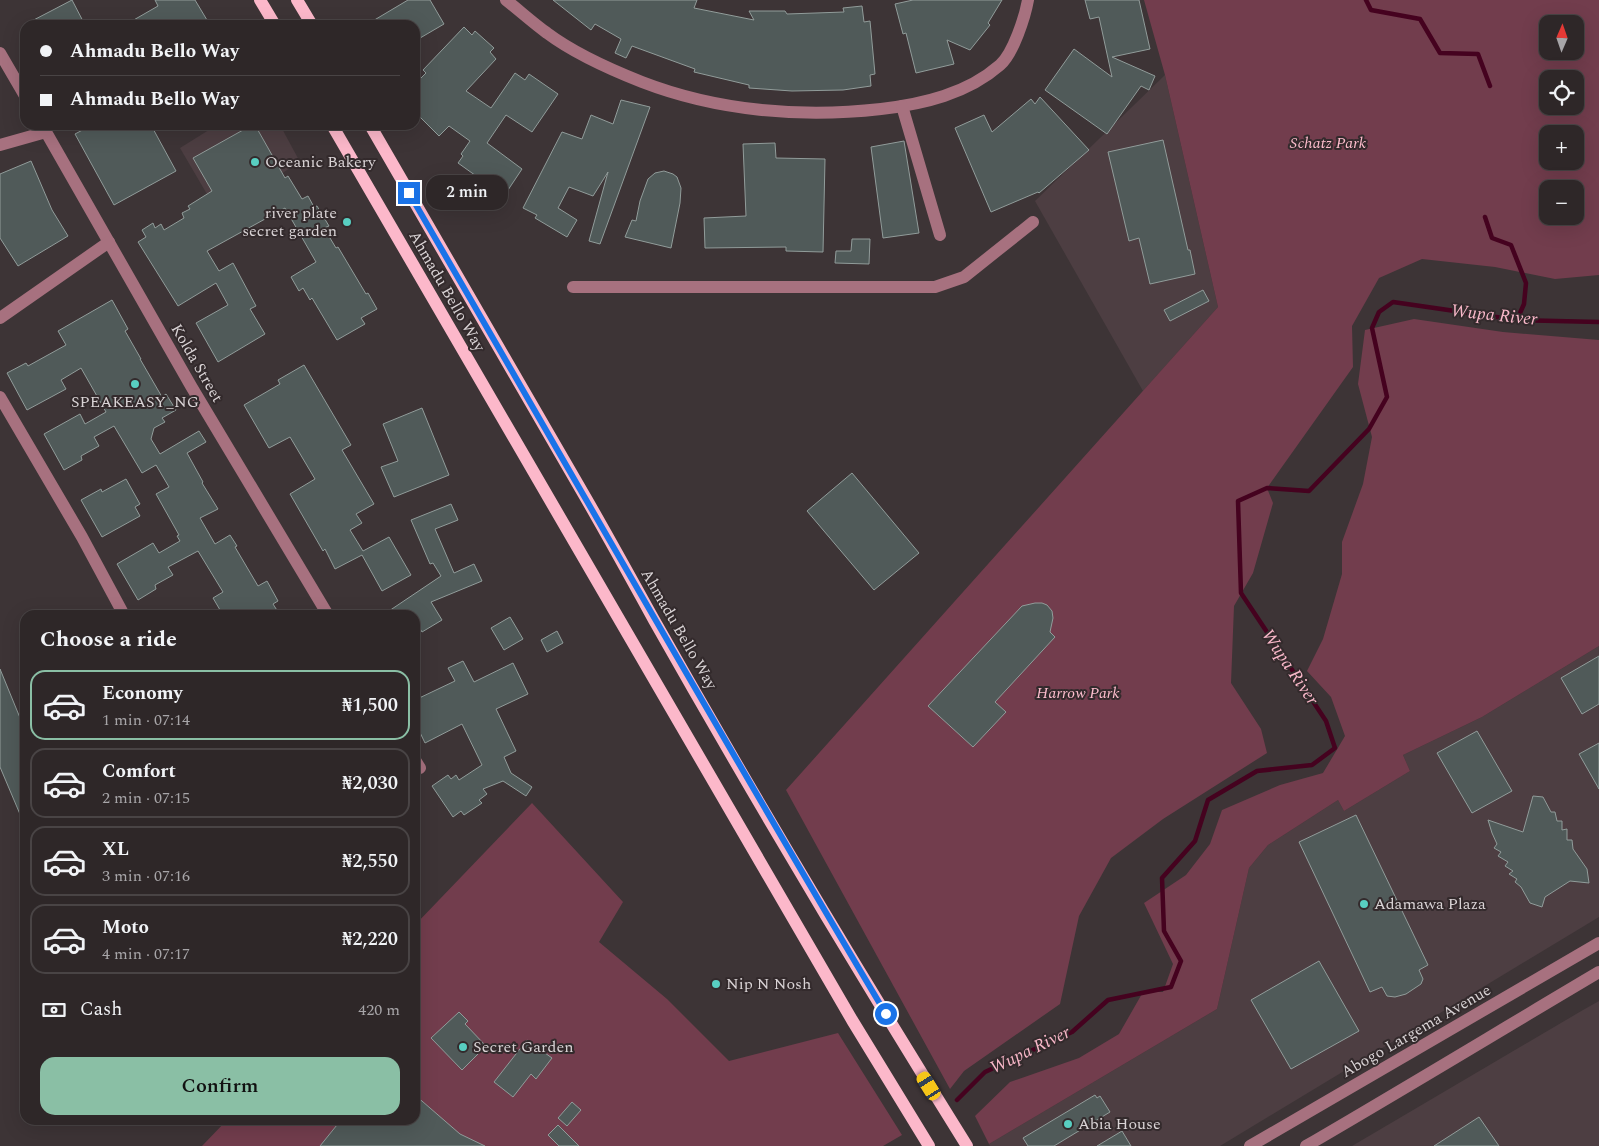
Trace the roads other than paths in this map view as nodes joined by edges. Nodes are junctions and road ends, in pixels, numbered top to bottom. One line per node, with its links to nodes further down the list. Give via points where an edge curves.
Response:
1 (260, 0): 5 (main road)
2 (297, 0): 6 (main road)
3 (506, 0): 9 (street, via 549,34 590,59 642,82 690,98 810,114)
4 (1028, 0): 9 (street, via 1016,39 1002,64 976,83 944,96)
5 (272, 20)
6 (309, 20)
7 (0, 53): 8 (street)
8 (20, 87)
9 (902, 106): 16 (street)
10 (41, 130): 14 (street)
11 (45, 130): 17 (street, Kolda Street)
12 (335, 130): 25 (main road, Ahmadu Bello Way)
13 (373, 130): 26 (main road, Ahmadu Bello Way, via 710,717)
14 (0, 146)
15 (1033, 222): 18 (street, via 964,278 935,287)
16 (940, 235)
17 (109, 242): 19 (street); 22 (street, Kolda Street)
18 (573, 287)
19 (0, 318)
20 (0, 397): 21 (street)
21 (121, 610)
22 (325, 610)
23 (1599, 943): 27 (street, Abogo Largema Avenue)
24 (1599, 972): 28 (street)
25 (929, 1146)
26 (967, 1146)
27 (1250, 1146)
28 (1306, 1146)

